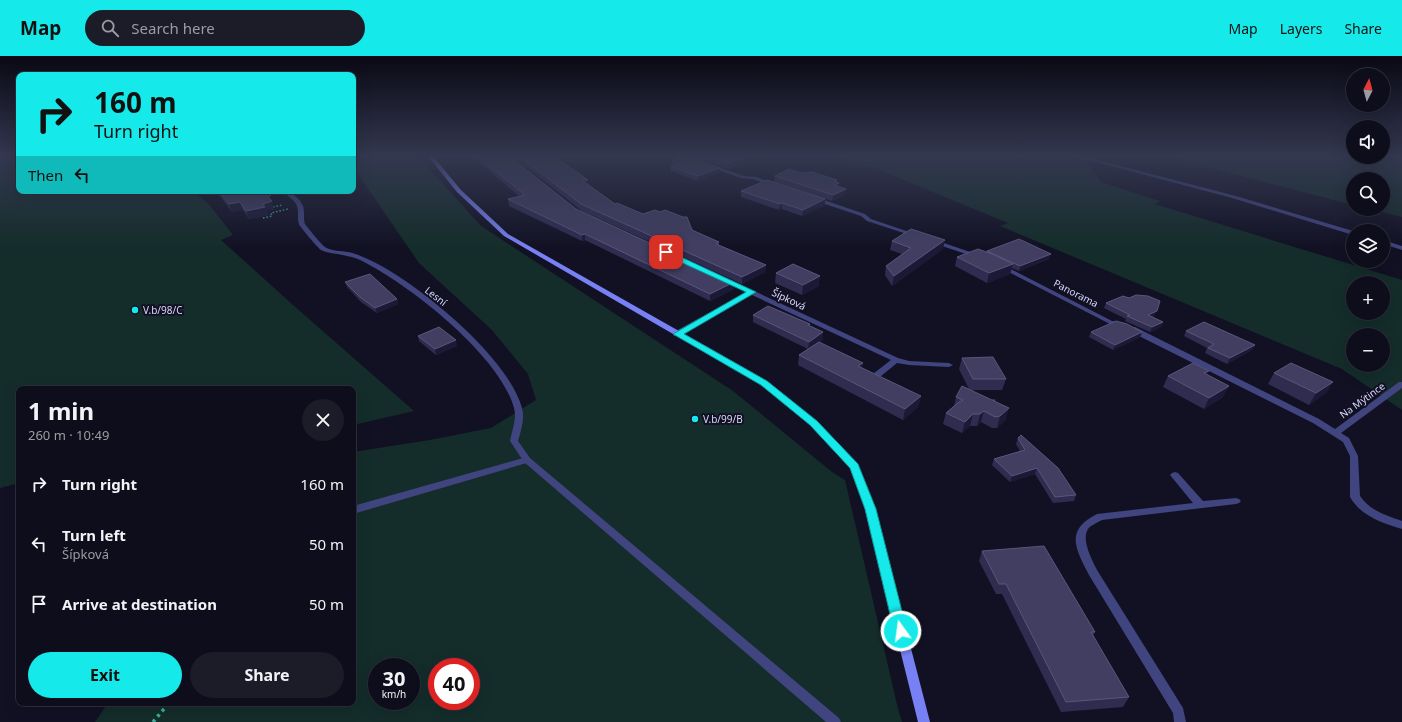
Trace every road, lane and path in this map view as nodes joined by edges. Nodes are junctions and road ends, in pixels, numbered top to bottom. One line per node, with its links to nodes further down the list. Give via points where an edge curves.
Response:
1 (455, 186): 20 (street, via 506,235)
2 (1192, 186): 11 (street)
3 (268, 194): 6 (path)
4 (272, 194): 8 (path)
5 (289, 194): 9 (street)
6 (263, 195)
7 (805, 195): 12 (street)
8 (261, 200)
9 (300, 206): 10 (path, via 270,213 272,216); 26 (street, Lesní, via 302,224 323,249 360,257 389,272 460,327 508,382 519,409 514,441)
10 (263, 218)
11 (1346, 231)
12 (922, 238)
13 (929, 240): 16 (street)
14 (1390, 244): 15 (street)
15 (1402, 248)
16 (986, 259)
17 (998, 265): 25 (street, Panorama, via 1110,322 1127,326)
18 (716, 276): 19 (street, Šípková)
19 (752, 292): 20 (street); 21 (street, Šípková)
20 (678, 334): 35 (street, via 764,383 813,423 854,467 870,509)
21 (896, 360): 22 (street, Šípková); 23 (street)
22 (949, 365)
23 (872, 379)
24 (1402, 384): 25 (street, Na Mýtince)
25 (1335, 433): 31 (street, Panorama, via 1346,440 1354,456 1355,497 1360,504 1371,513)
26 (527, 460): 30 (street); 34 (street, Lesní)
27 (1175, 475): 29 (street)
28 (1236, 501): 29 (street)
29 (1201, 505): 36 (street, via 1100,516 1090,520 1083,527 1080,537 1093,572 1179,712)
30 (356, 509)
31 (1402, 525)
32 (166, 706): 33 (path)
33 (153, 722)
34 (835, 722)
35 (924, 722)
36 (1180, 722)

